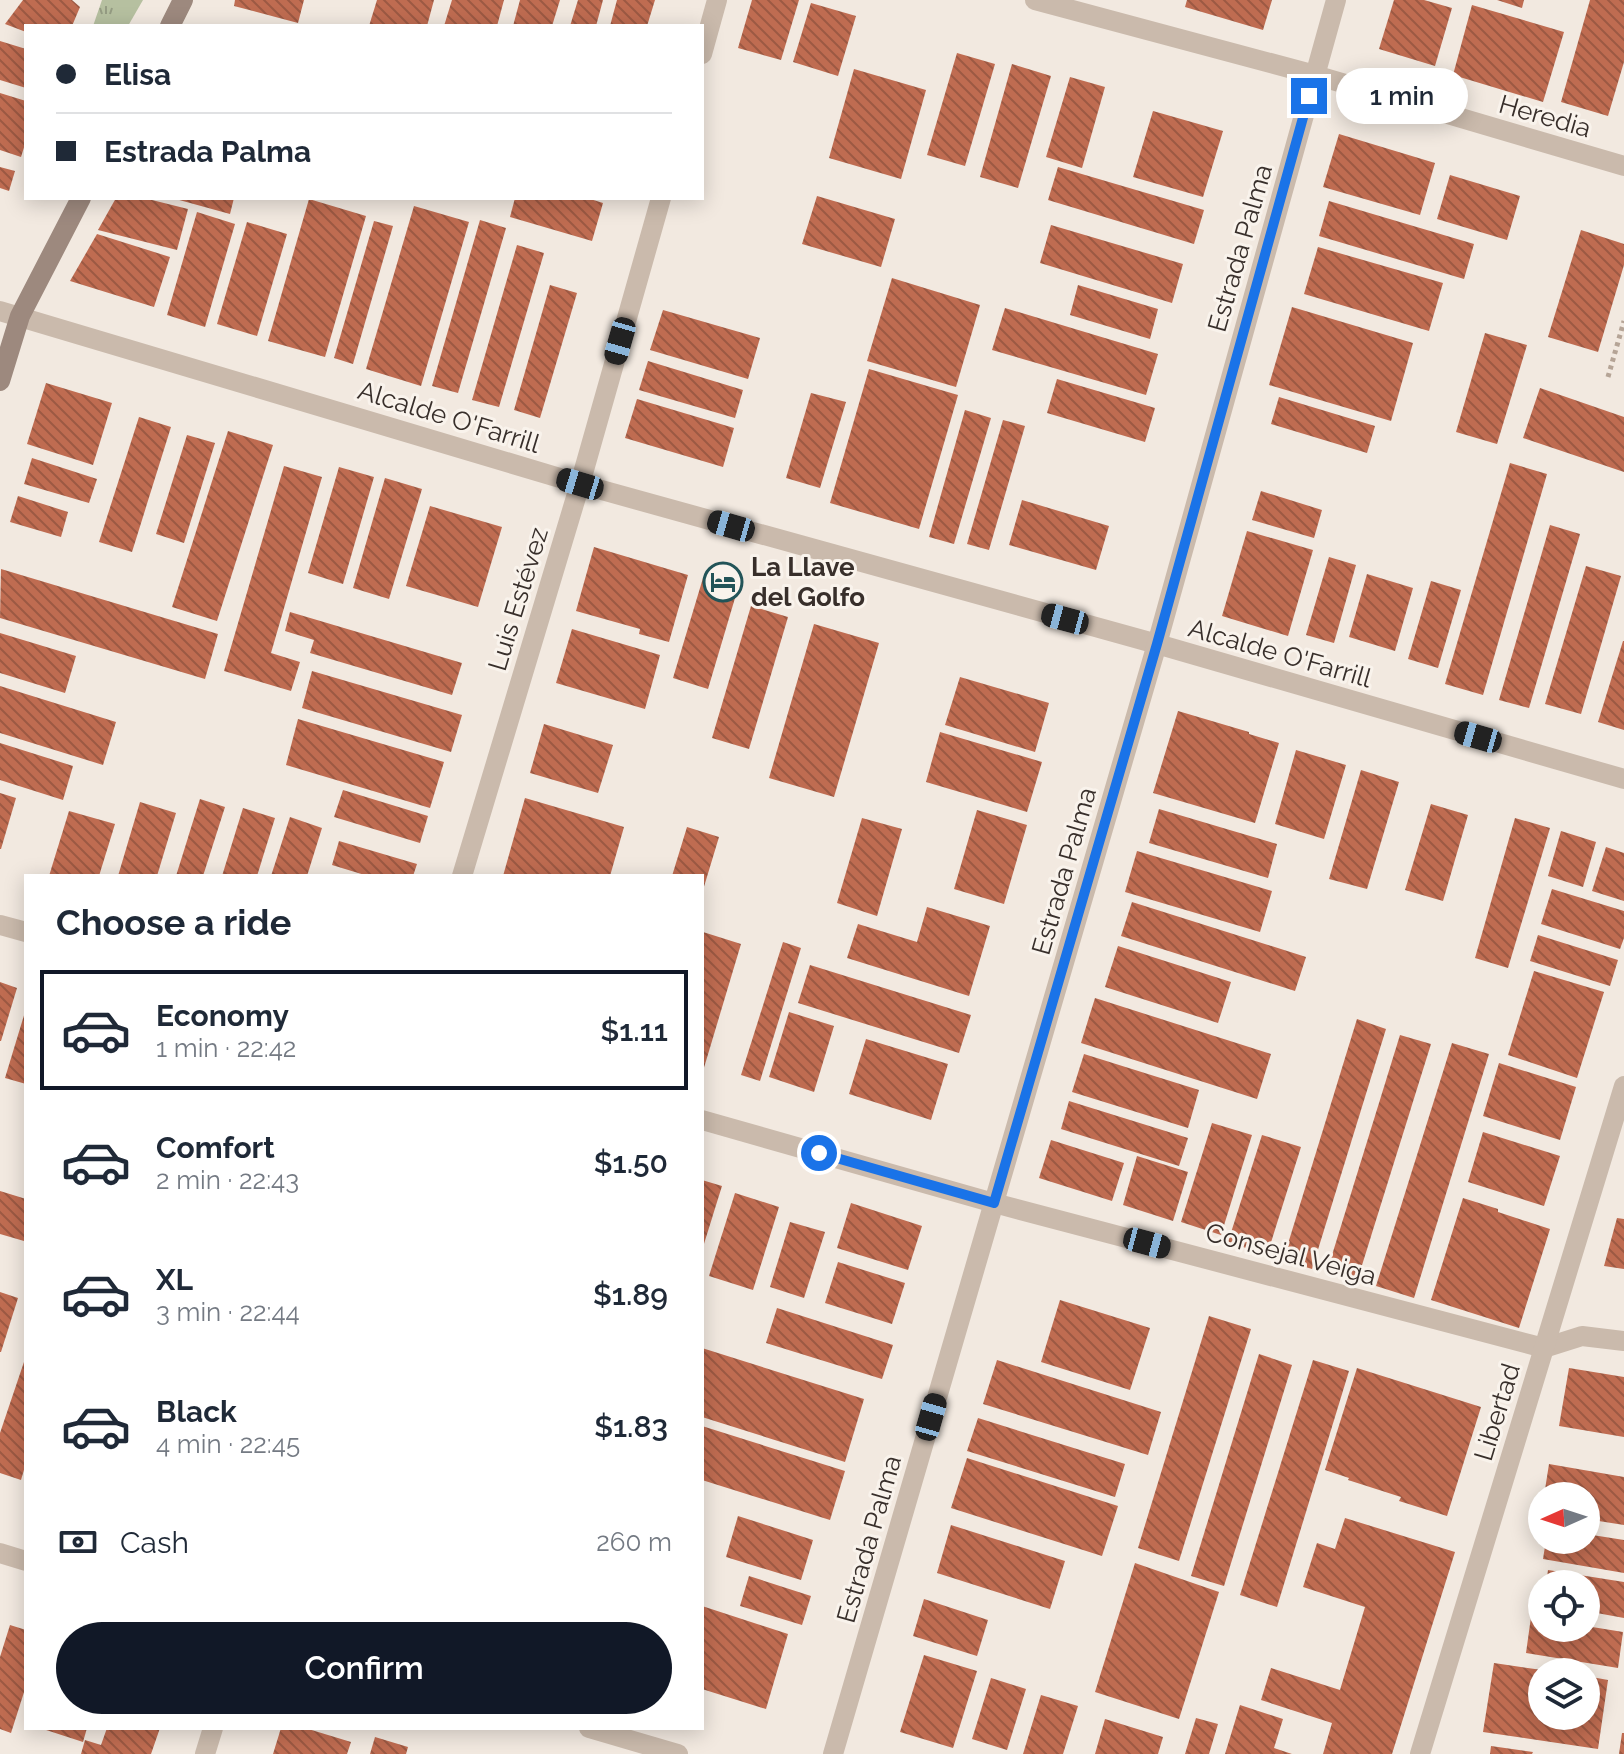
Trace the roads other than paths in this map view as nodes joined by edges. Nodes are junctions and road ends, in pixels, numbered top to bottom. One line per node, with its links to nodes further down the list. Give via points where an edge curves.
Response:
1 (183, 0): 5 (main road)
2 (717, 0): 6 (street)
3 (1035, 0): 7 (street, Heredia)
4 (1336, 0): 7 (street, Estrada Palma)
5 (171, 24)
6 (704, 47)
7 (1315, 75): 8 (street, Heredia); 14 (street, Estrada Palma)
8 (1624, 166)
9 (80, 200): 11 (main road)
10 (660, 200): 13 (street, Luis Estévez)
11 (10, 313): 12 (main road); 13 (street, Alcalde O'Farrill)
12 (0, 381)
13 (580, 484): 14 (street, Alcalde O'Farrill); 16 (street, Luis Estévez)
14 (1157, 644): 15 (street, Alcalde O'Farrill); 21 (street, Estrada Palma)
15 (1624, 779)
16 (463, 874)
17 (0, 925): 18 (street)
18 (24, 931)
19 (1624, 1086): 23 (street, Libertad)
20 (704, 1121): 21 (street, Consejal Veiga)
21 (994, 1203): 23 (street, Consejal Veiga); 30 (street, Estrada Palma)
22 (1624, 1341): 23 (street, via 1582,1336)
23 (1544, 1348): 31 (street, Libertad)
24 (0, 1553): 25 (street)
25 (24, 1560)
26 (212, 1730): 28 (street)
27 (596, 1730): 29 (street)
28 (205, 1754)
29 (678, 1754)
30 (833, 1754)
31 (1420, 1754)

